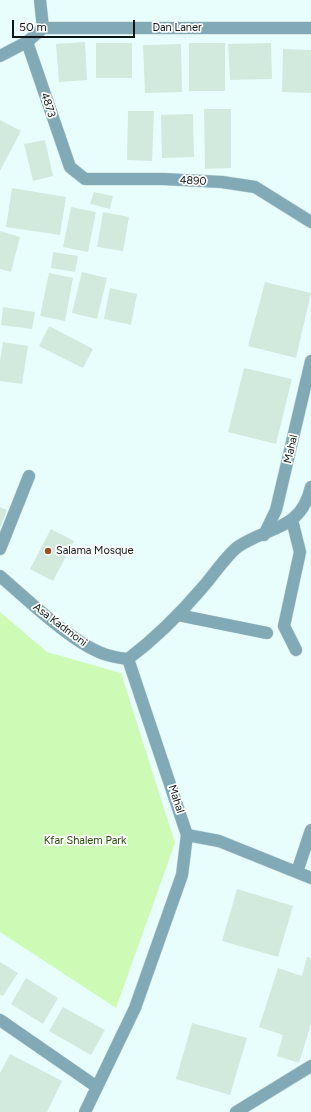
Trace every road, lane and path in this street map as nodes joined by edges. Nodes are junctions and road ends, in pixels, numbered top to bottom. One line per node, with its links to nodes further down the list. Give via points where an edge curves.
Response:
1 (40, 0): 2 (street)
2 (43, 28): 3 (street, Dan Laner); 4 (street)
3 (311, 28)
4 (28, 42): 5 (street); 6 (street, 4873)
5 (0, 56)
6 (70, 167): 7 (street, 4890, via 85,179 163,179 222,182 255,187)
7 (311, 222)
8 (311, 361): 12 (street, Mahal, via 278,502)
9 (29, 476): 13 (street)
10 (311, 487): 11 (street, via 301,509)
11 (292, 520): 12 (street); 17 (street, via 300,552 284,626)
12 (264, 535): 15 (street, via 238,546)
13 (0, 549)
14 (0, 576): 18 (street, Asa Kadmoni, via 83,643 104,654)
15 (178, 616): 16 (street); 18 (street, via 152,641)
16 (267, 633)
17 (296, 650)
18 (128, 659): 20 (street, Mahal)
19 (311, 830): 21 (street)
20 (187, 835): 21 (street, via 219,841); 25 (street, Mahal, via 182,875 136,1008)
21 (297, 872): 22 (street)
22 (311, 878)
23 (0, 1020): 25 (street)
24 (311, 1066): 27 (street)
25 (97, 1087): 26 (street, Mahal)
26 (85, 1112)
27 (236, 1112)

